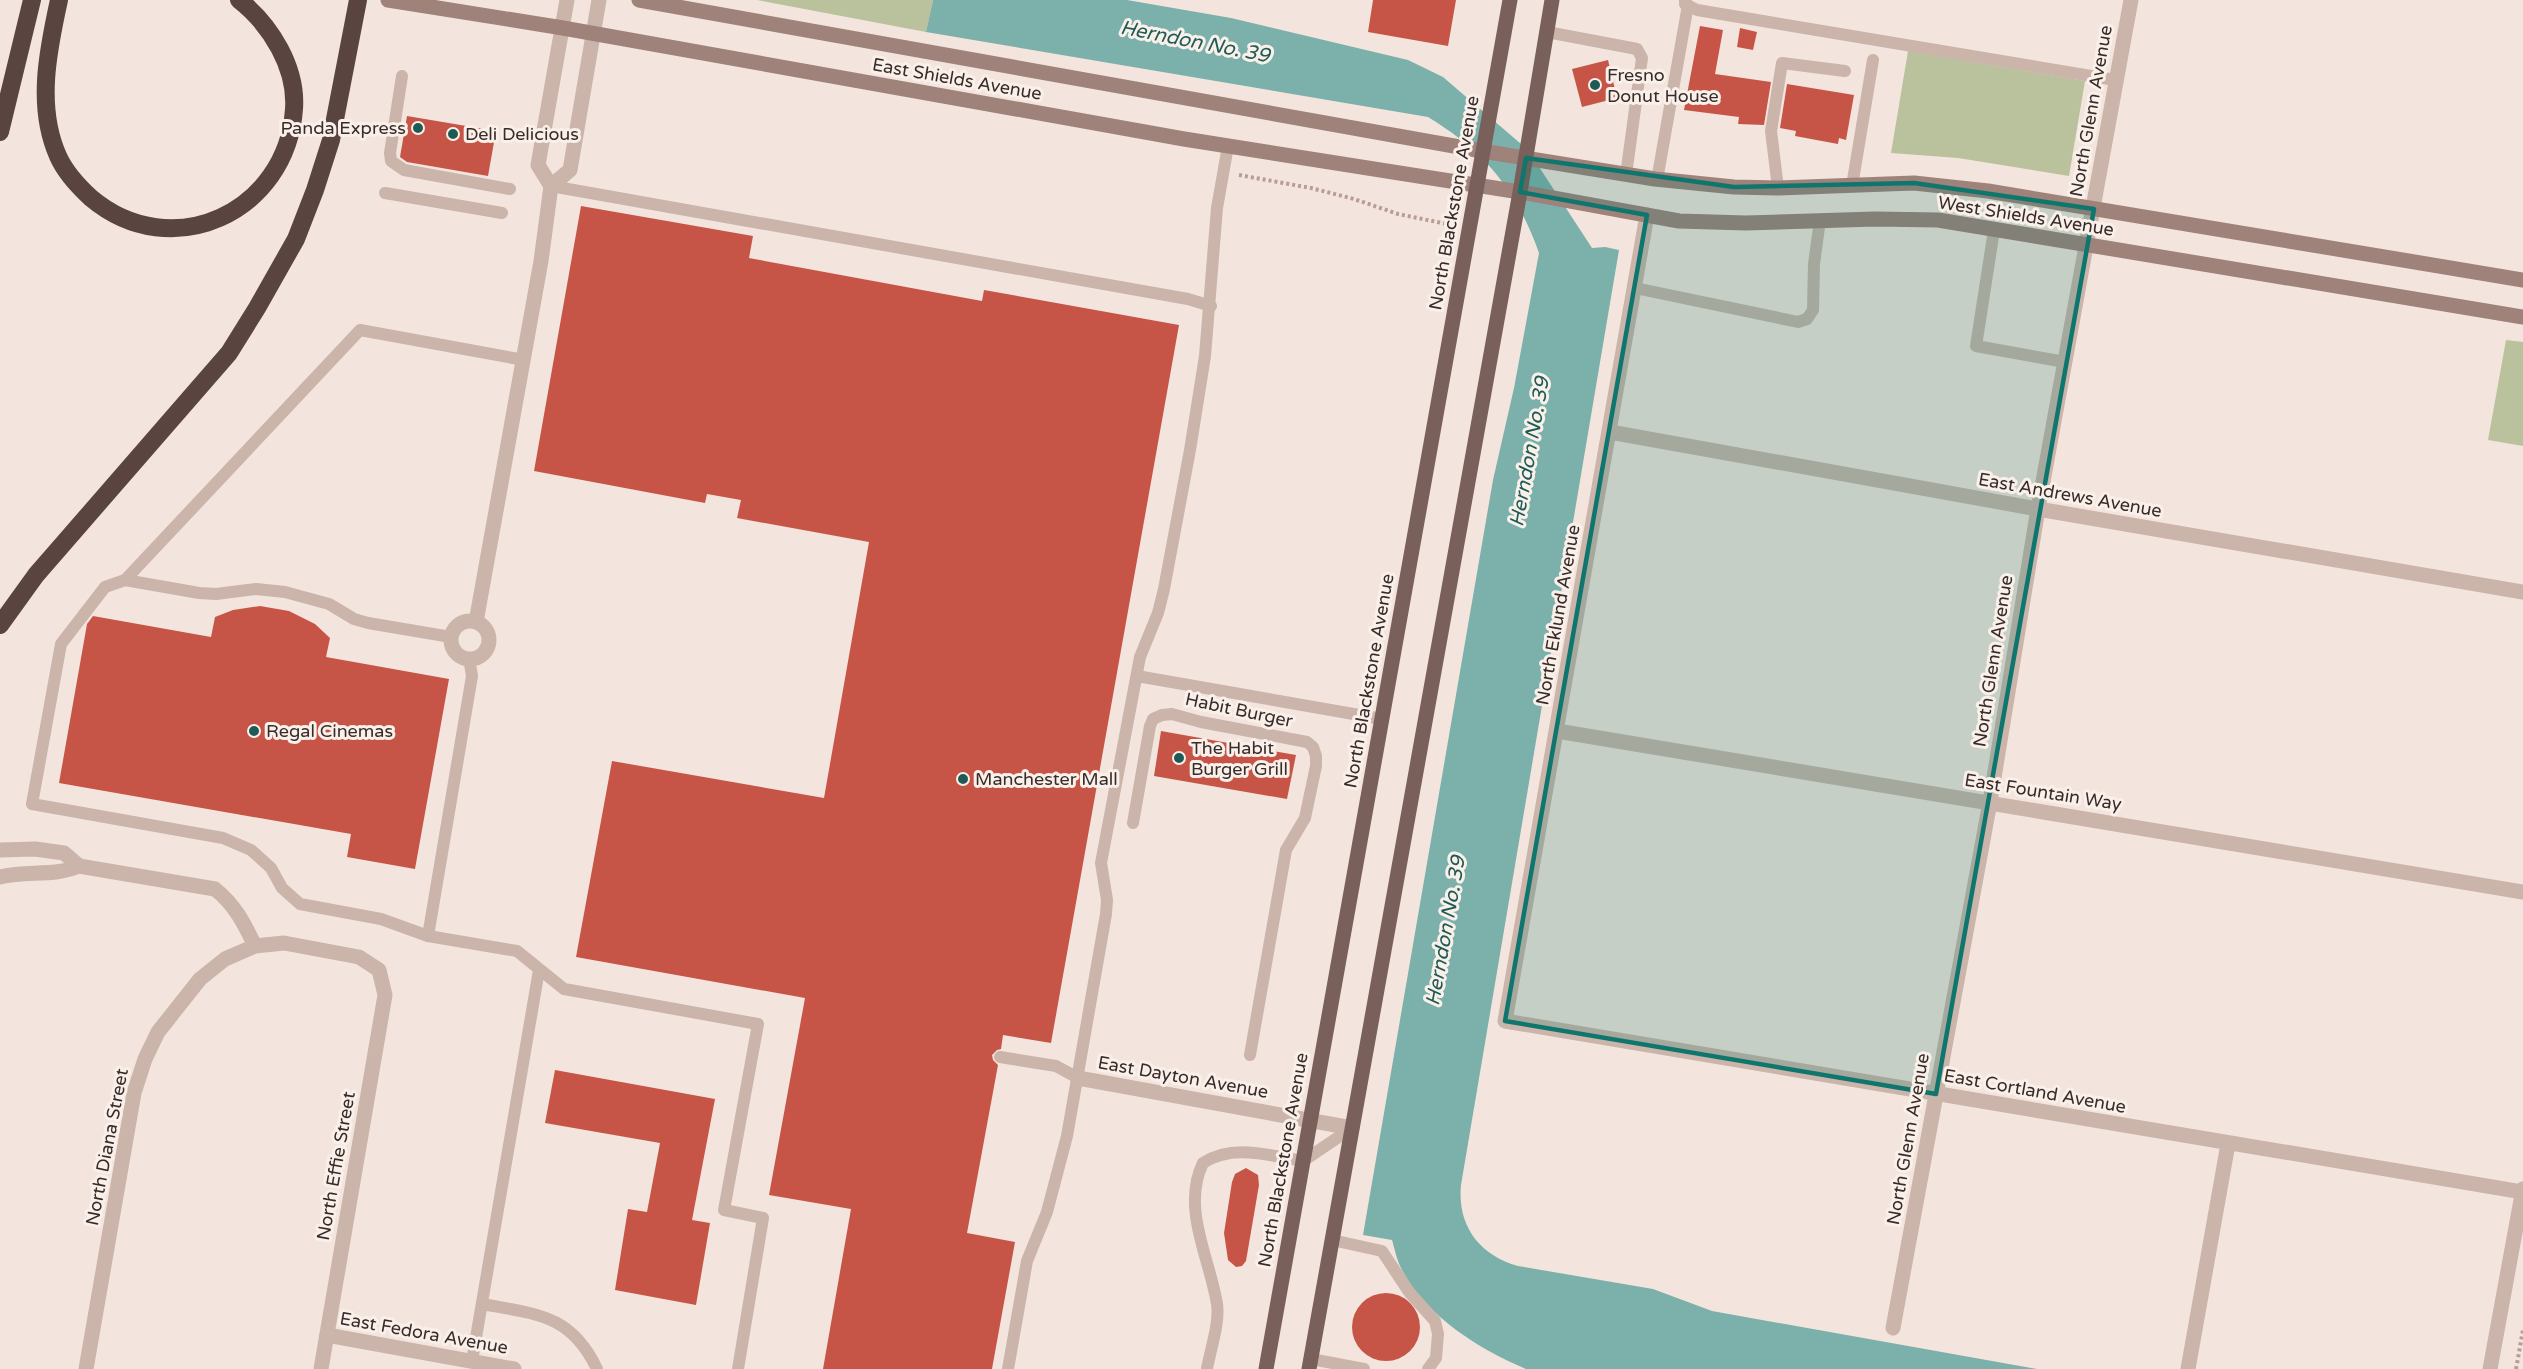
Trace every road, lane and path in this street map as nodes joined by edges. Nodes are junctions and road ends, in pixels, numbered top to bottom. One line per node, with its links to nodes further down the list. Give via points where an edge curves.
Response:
1 (32, 0): 20 (highway)
2 (59, 0): 3 (highway, via 45,85 50,133 58,157 84,192 101,206 131,222 173,229 218,219 240,207 276,171 287,149 293,126 293,80 274,39 253,10)
3 (239, 0)
4 (358, 0): 52 (highway, via 331,140 315,190 296,239 257,308 229,353 36,575)
5 (388, 0): 13 (main road, East Shields Avenue)
6 (567, 0): 13 (street)
7 (599, 0): 15 (street)
8 (639, 0): 22 (main road, East Shields Avenue)
9 (1509, 0): 22 (main road, North Blackstone Avenue)
10 (1552, 0): 14 (main road)
11 (2131, 0): 19 (street, North Glenn Avenue)
12 (1687, 3): 19 (lane, via 1696,10); 26 (lane)
13 (563, 28): 15 (main road, East Shields Avenue); 27 (street, via 537,165)
14 (1547, 32): 23 (main road); 25 (lane, via 1640,52)
15 (593, 34): 21 (main road, East Shields Avenue); 27 (street, via 570,170)
16 (1873, 60): 29 (lane)
17 (1845, 71): 30 (lane, via 1782,63 1771,131)
18 (402, 76): 31 (lane, via 391,161 404,170)
19 (2115, 80): 34 (street, North Glenn Avenue)
20 (0, 132)
21 (1228, 146): 28 (main road, East Shields Avenue); 43 (lane, via 1217,208)
22 (1482, 151): 23 (main road, East Shields Avenue); 28 (main road, North Blackstone Avenue)
23 (1526, 158): 25 (main road, West Shields Avenue); 32 (main road)
24 (1239, 175): 38 (path, via 1311,188)
25 (1626, 175): 26 (main road, West Shields Avenue)
26 (1657, 180): 30 (main road, West Shields Avenue)
27 (551, 186): 43 (lane); 45 (street)
28 (1477, 186): 32 (main road, East Shields Avenue); 56 (main road, North Blackstone Avenue)
29 (1852, 186): 30 (main road, West Shields Avenue); 34 (main road, West Shields Avenue, via 1914,183 1988,191)
30 (1778, 188)
31 (510, 189)
32 (1520, 192): 36 (main road, West Shields Avenue); 73 (main road)
33 (385, 193): 35 (lane)
34 (2094, 210): 40 (street, North Glenn Avenue); 41 (main road, West Shields Avenue)
35 (502, 213)
36 (1647, 215): 37 (main road, West Shields Avenue, via 1678,221); 42 (street, North Eklund Avenue)
37 (1820, 220): 39 (main road, West Shields Avenue, via 1938,220); 42 (lane, via 1813,310 1807,319 1798,322)
38 (1447, 224)
39 (1994, 230): 40 (main road, West Shields Avenue); 46 (lane, via 1976,346)
40 (2087, 244): 44 (main road, West Shields Avenue); 46 (street, North Glenn Avenue)
41 (2523, 280)
42 (1635, 288): 47 (street, North Eklund Avenue)
43 (1211, 306): 55 (lane, via 1196,415 1164,589)
44 (2523, 317)
45 (524, 360): 49 (lane, via 360,330); 51 (street)
46 (2065, 362): 48 (street, North Glenn Avenue)
47 (1610, 432): 48 (street, East Andrews Avenue); 57 (street, North Eklund Avenue)
48 (2038, 509): 50 (street, East Andrews Avenue); 58 (street, North Glenn Avenue)
49 (125, 580): 53 (lane, via 199,593 256,589 285,592 329,604 368,623); 64 (lane, via 105,587 61,644 32,804 223,838 251,850 300,904 381,919)
50 (2523, 592)
51 (476, 622): 53 (street, via 460,623); 54 (street, via 488,632 488,645 481,655)
52 (0, 625)
53 (451, 637): 54 (street, via 458,654)
54 (469, 658): 64 (lane, via 472,676)
55 (1137, 676): 56 (lane); 70 (lane, via 1101,863 1106,914)
56 (1382, 719): 72 (main road, North Blackstone Avenue)
57 (1557, 731): 58 (street, East Fountain Way); 67 (street, North Eklund Avenue)
58 (1990, 802): 63 (street, East Fountain Way); 71 (street, North Glenn Avenue)
59 (1133, 823): 68 (lane, Habit Burger, via 1150,726 1153,719 1162,715 1306,742 1313,747 1316,766 1305,818 1286,850)
60 (0, 850): 61 (street, via 35,849 64,854)
61 (79, 866): 62 (street, via 63,873); 65 (street, via 215,889 239,912)
62 (0, 877)
63 (2523, 892)
64 (428, 936): 66 (lane, via 517,951)
65 (255, 945): 81 (street, North Effie Street, via 284,943 359,957 379,970 385,995); 85 (street, North Diana Street, via 225,959 200,979 164,1023 145,1059 134,1094)
66 (539, 970): 78 (lane); 89 (lane, via 564,989 758,1024 724,1210 763,1218)
67 (1505, 1021): 71 (street, East Cortland Avenue)
68 (1250, 1055)
69 (1000, 1057): 70 (lane, via 1056,1066)
70 (1078, 1078): 72 (street, East Dayton Avenue); 90 (lane, via 1047,1212 1027,1261)
71 (1936, 1094): 74 (street, East Cortland Avenue); 79 (street, North Glenn Avenue)
72 (1310, 1121): 73 (street, East Dayton Avenue); 75 (main road, North Blackstone Avenue)
73 (1352, 1128): 75 (lane); 77 (main road)
74 (2228, 1144): 76 (street, East Cortland Avenue); 95 (street)
75 (1303, 1161): 91 (lane, via 1223,1153 1203,1163 1196,1185 1196,1214 1218,1307); 92 (main road, North Blackstone Avenue)
76 (2523, 1191): 96 (street)
77 (1332, 1240): 84 (main road); 94 (lane, via 1382,1251 1409,1292 1435,1321 1436,1358)
78 (482, 1304): 82 (lane); 88 (lane, via 539,1314 564,1326 580,1341)
79 (1893, 1328)
80 (2523, 1330): 97 (path)
81 (327, 1335): 83 (street, East Fedora Avenue); 86 (street, North Effie Street)
82 (472, 1361): 83 (street, East Fedora Avenue); 87 (street, East Fedora Avenue)
83 (451, 1363)
84 (1310, 1364): 93 (lane)
85 (86, 1369)
86 (321, 1369)
87 (514, 1369)
88 (597, 1369)
89 (738, 1369)
90 (1008, 1369)
91 (1207, 1369)
92 (1266, 1369)
93 (1364, 1369)
94 (1428, 1369)
95 (2188, 1369)
96 (2490, 1369)
97 (2516, 1369)

